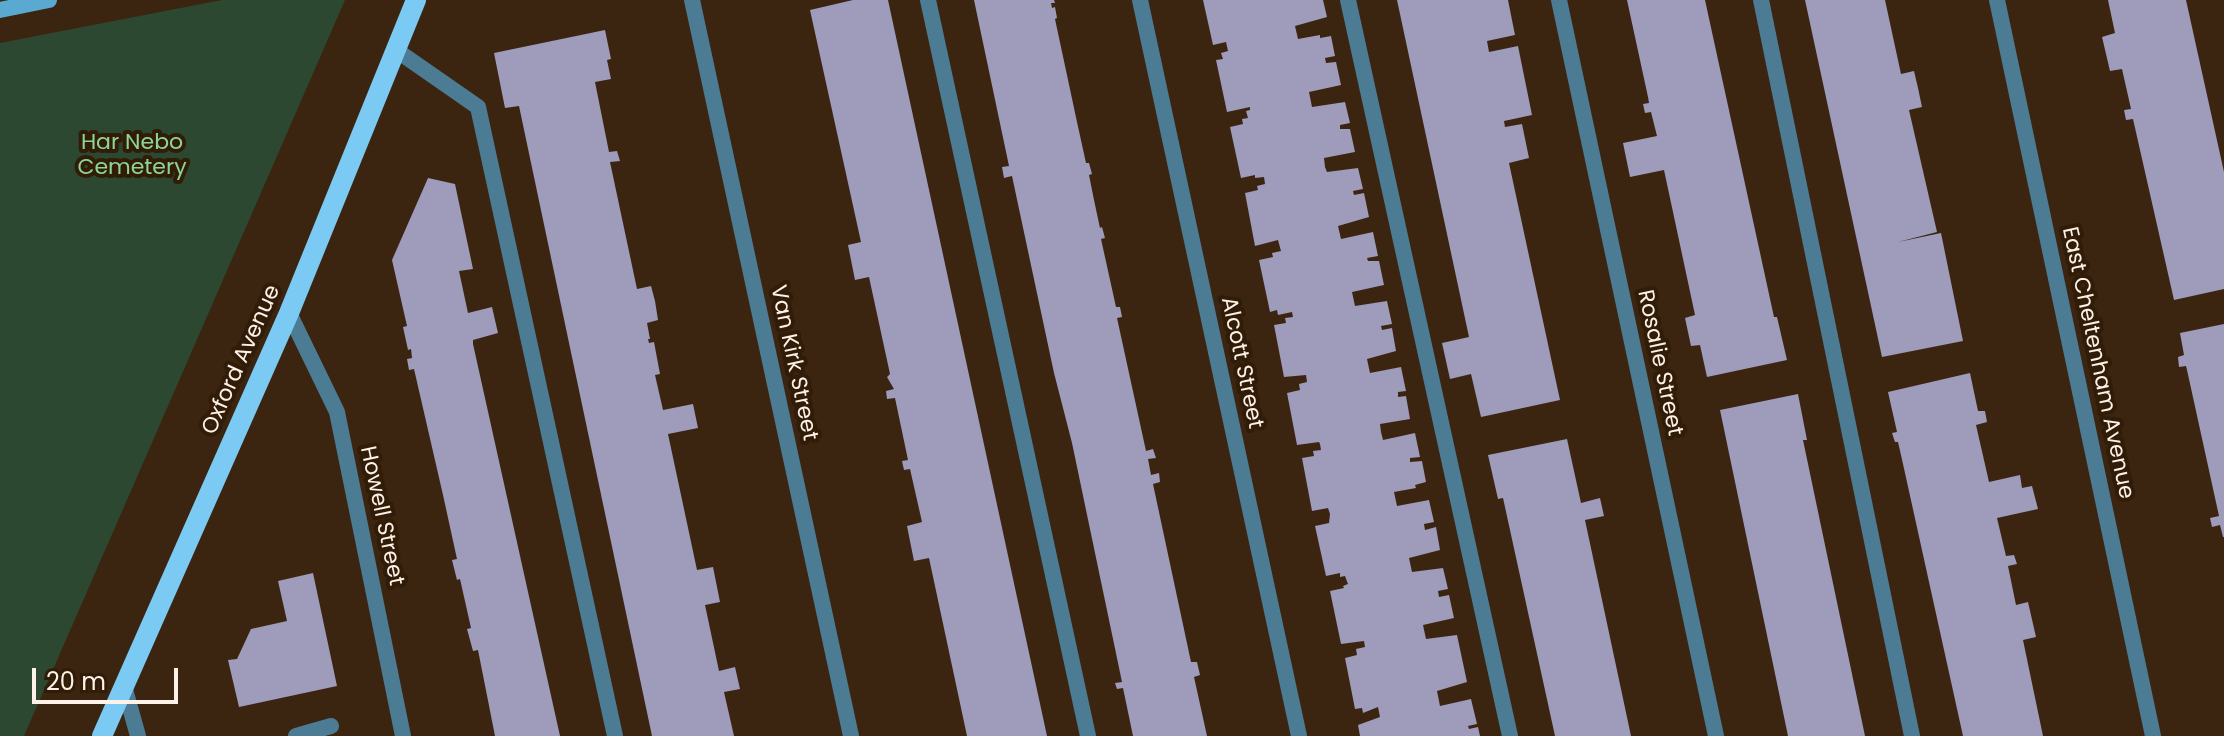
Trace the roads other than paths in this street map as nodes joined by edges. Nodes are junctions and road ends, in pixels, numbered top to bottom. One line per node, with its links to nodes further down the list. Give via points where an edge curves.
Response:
1 (49, 0): 10 (street)
2 (416, 0): 11 (main road, Oxford Avenue)
3 (692, 0): 20 (street, Van Kirk Street)
4 (928, 0): 21 (street)
5 (1140, 0): 22 (street, Alcott Street)
6 (1348, 0): 23 (street)
7 (1559, 0): 24 (street, Rosalie Street)
8 (1761, 0): 25 (street)
9 (1997, 0): 26 (street, East Cheltenham Avenue)
10 (0, 10)
11 (396, 50): 12 (main road, Oxford Avenue); 19 (street, via 478,107)
12 (289, 313): 13 (main road, Oxford Avenue); 18 (street, Howell Street, via 337,412)
13 (124, 686): 15 (main road, Oxford Avenue); 16 (street)
14 (331, 726): 17 (street)
15 (102, 736)
16 (138, 736)
17 (296, 736)
18 (403, 736)
19 (615, 736)
20 (851, 736)
21 (1088, 736)
22 (1299, 736)
23 (1510, 736)
24 (1716, 736)
25 (1912, 736)
26 (2153, 736)

